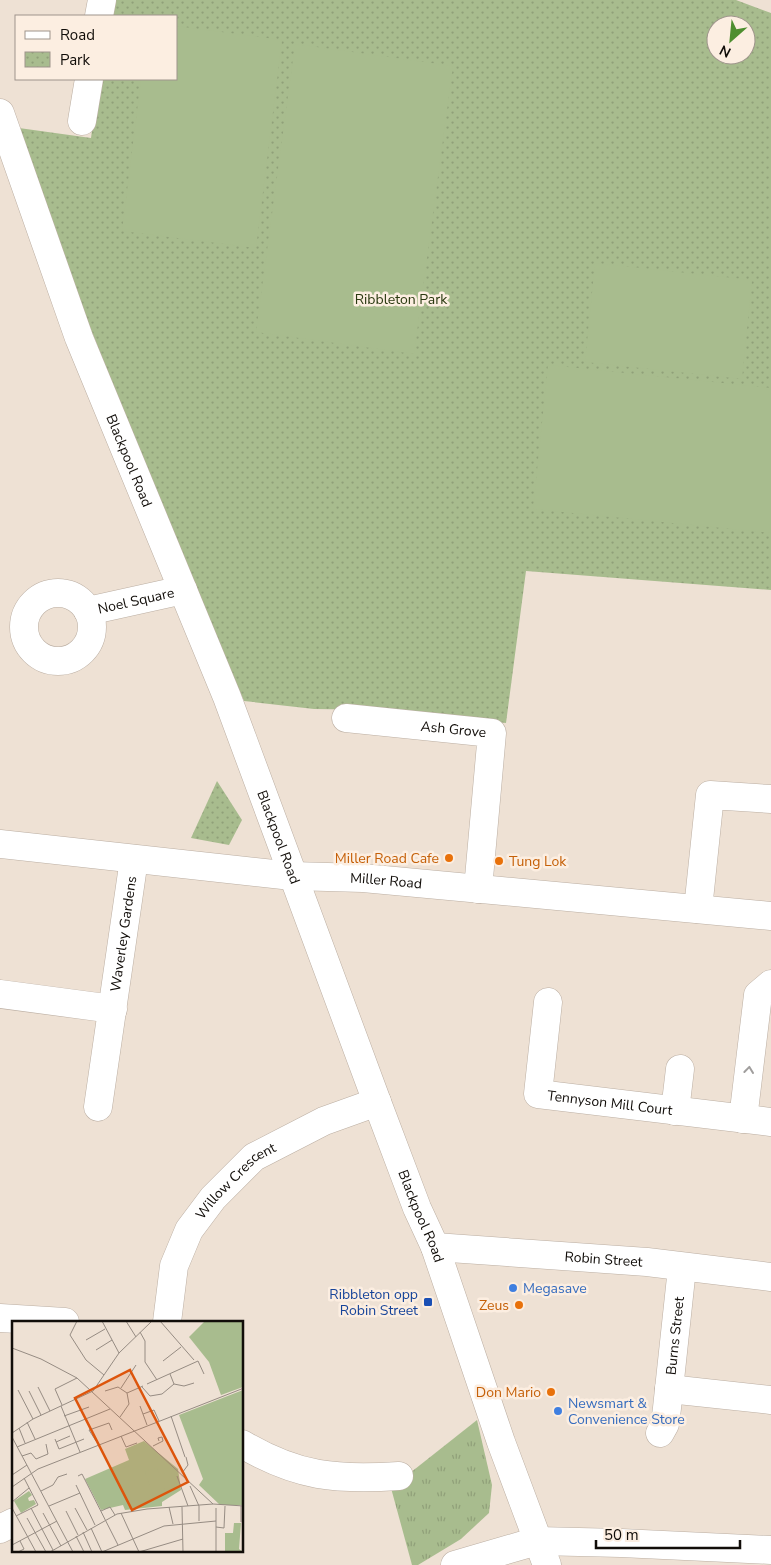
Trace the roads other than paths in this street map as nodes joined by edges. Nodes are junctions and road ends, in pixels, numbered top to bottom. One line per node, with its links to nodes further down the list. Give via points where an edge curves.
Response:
1 (102, 0): 2 (main road)
2 (100, 15)
3 (89, 80): 4 (main road)
4 (82, 121)
5 (2, 125): 6 (main road, Blackpool Road, via 79,338)
6 (183, 590): 7 (main road, Noel Square); 12 (main road, Blackpool Road, via 227,697)
7 (88, 611)
8 (346, 718): 13 (main road, Ash Grove, via 492,733)
9 (771, 799): 14 (main road, via 710,794)
10 (0, 844): 11 (main road, Miller Road)
11 (134, 859): 12 (main road, Miller Road); 19 (main road, Waverley Gardens)
12 (292, 876): 13 (main road, Miller Road, via 362,878); 21 (main road, Blackpool Road)
13 (478, 889): 14 (main road, Miller Road)
14 (698, 909): 15 (main road, Miller Road)
15 (771, 916)
16 (771, 984): 24 (main road, one-way to 16, via 758,995)
17 (0, 994): 19 (main road, Waverley Gardens)
18 (548, 1002): 23 (main road, Tennyson Mill Court, via 538,1094)
19 (113, 1008): 22 (main road, Waverley Gardens)
20 (680, 1069): 23 (main road)
21 (377, 1102): 26 (main road, Blackpool Road); 31 (main road, Willow Crescent, via 324,1121 254,1157 213,1198 189,1230 174,1266)
22 (98, 1107)
23 (674, 1111): 24 (main road, Tennyson Mill Court)
24 (743, 1119): 25 (main road, Tennyson Mill Court)
25 (771, 1122)
26 (435, 1247): 27 (main road, Robin Street, via 638,1261); 40 (main road, Blackpool Road)
27 (682, 1268): 28 (main road, Robin Street); 32 (main road, Burns Street)
28 (771, 1277)
29 (0, 1318): 30 (main road)
30 (49, 1321)
31 (167, 1321)
32 (669, 1389): 33 (main road); 34 (main road, Burns Street)
33 (771, 1400)
34 (660, 1433)
35 (244, 1445): 36 (main road, via 295,1470 326,1476)
36 (399, 1476)
37 (12, 1523): 38 (main road)
38 (0, 1529)
39 (771, 1550): 40 (main road, via 622,1543)
40 (542, 1553): 41 (main road)
41 (455, 1565)

